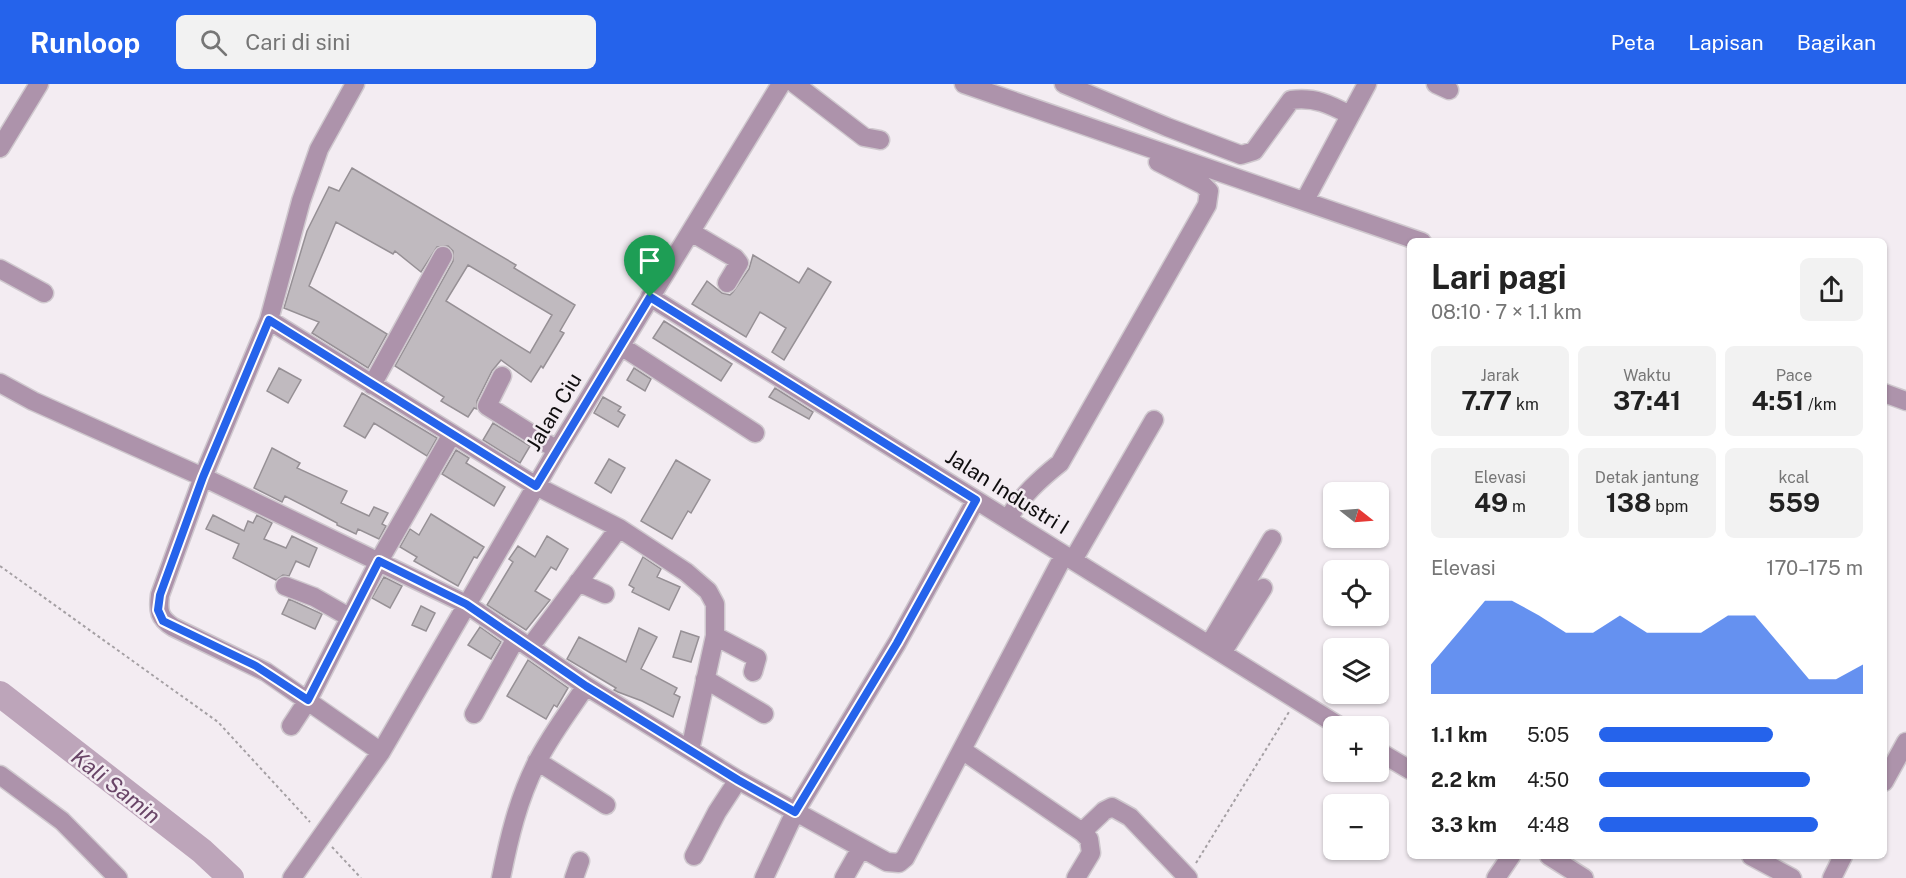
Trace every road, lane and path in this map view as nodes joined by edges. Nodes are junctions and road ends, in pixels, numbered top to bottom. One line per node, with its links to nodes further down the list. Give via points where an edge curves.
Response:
1 (39, 84): 10 (street)
2 (355, 84): 20 (street, via 319,149)
3 (781, 84): 13 (street, Jalan Ciu)
4 (795, 84): 9 (street, via 864,136)
5 (964, 84): 12 (street)
6 (1064, 84): 8 (street, via 1241,155 1254,151 1291,100 1323,100)
7 (1367, 84): 8 (street)
8 (1350, 115): 12 (street)
9 (880, 140)
10 (4, 141)
11 (1158, 162): 34 (street, via 1203,185 1209,191 1207,205 1060,463 1040,479)
12 (1305, 200): 14 (street)
13 (690, 232): 17 (street, via 739,263); 19 (street, Jalan Ciu)
14 (1411, 238)
15 (443, 256): 24 (street)
16 (0, 269): 18 (street)
17 (727, 284)
18 (44, 293)
19 (650, 297): 21 (street, Jalan Ciu); 33 (street, Jalan Industri I)
20 (269, 320): 24 (street); 31 (street)
21 (621, 346): 28 (street); 30 (street, Jalan Ciu)
22 (502, 376): 30 (street, via 487,406)
23 (0, 383): 31 (street)
24 (372, 385): 29 (street)
25 (1887, 394): 26 (street)
26 (1906, 401)
27 (1154, 420): 37 (street)
28 (755, 433)
29 (452, 434): 32 (street); 38 (street)
30 (557, 450): 32 (street, Jalan Ciu)
31 (203, 477): 38 (street); 52 (street, via 160,595 158,610 163,621 256,666)
32 (536, 486): 35 (street); 44 (street, Jalan Ciu)
33 (976, 500): 34 (street, Jalan Industri I); 70 (street)
34 (1008, 519): 37 (street, Jalan Industri I)
35 (619, 528): 40 (street); 46 (street, via 708,591 715,604)
36 (1272, 538): 48 (street)
37 (1068, 557): 48 (street, Jalan Industri I); 60 (street)
38 (379, 561): 44 (street); 45 (street)
39 (0, 566): 73 (path, via 218,722)
40 (578, 582): 43 (street); 47 (street)
41 (285, 586): 45 (street)
42 (1263, 588): 48 (street)
43 (605, 594)
44 (466, 604): 47 (street); 61 (street, Jalan Ciu)
45 (349, 617): 52 (street)
46 (715, 636): 49 (street, via 757,658); 50 (street)
47 (523, 642): 51 (street); 54 (street)
48 (1216, 649): 53 (street, Jalan Industri I)
49 (753, 672)
50 (705, 679): 55 (street); 59 (street)
51 (586, 686): 59 (street); 63 (street)
52 (308, 700): 57 (street); 61 (street)
53 (1297, 700): 56 (street, Jalan Industri I); 80 (path)
54 (474, 714)
55 (764, 714)
56 (1323, 716)
57 (291, 726)
58 (1906, 742): 66 (street)
59 (690, 750): 67 (street)
60 (962, 750): 72 (street); 74 (street, via 906,858 898,863 888,862)
61 (381, 752): 73 (street, Jalan Ciu)
62 (1389, 758): 64 (street)
63 (537, 761): 68 (street); 71 (street)
64 (1407, 768)
65 (0, 775): 81 (street, via 62,821)
66 (1887, 777)
67 (738, 780): 70 (street); 75 (street)
68 (606, 805)
69 (497, 811): 71 (street)
70 (795, 812): 74 (street); 85 (street)
71 (514, 818): 84 (street)
72 (1082, 832): 80 (street, via 1112,807 1130,817); 87 (street, via 1089,838 1091,853)
73 (322, 836): 82 (street, Jalan Ciu); 83 (path)
74 (861, 848): 86 (street)
75 (694, 856)
76 (1509, 859): 88 (street)
77 (1757, 859): 90 (street)
78 (1842, 859): 91 (street)
79 (1560, 860): 89 (street)
80 (1188, 877)
81 (118, 878)
82 (292, 878)
83 (361, 878)
84 (501, 878)
85 (764, 878)
86 (844, 878)
87 (1076, 878)
88 (1496, 878)
89 (1584, 878)
90 (1792, 878)
91 (1832, 878)

